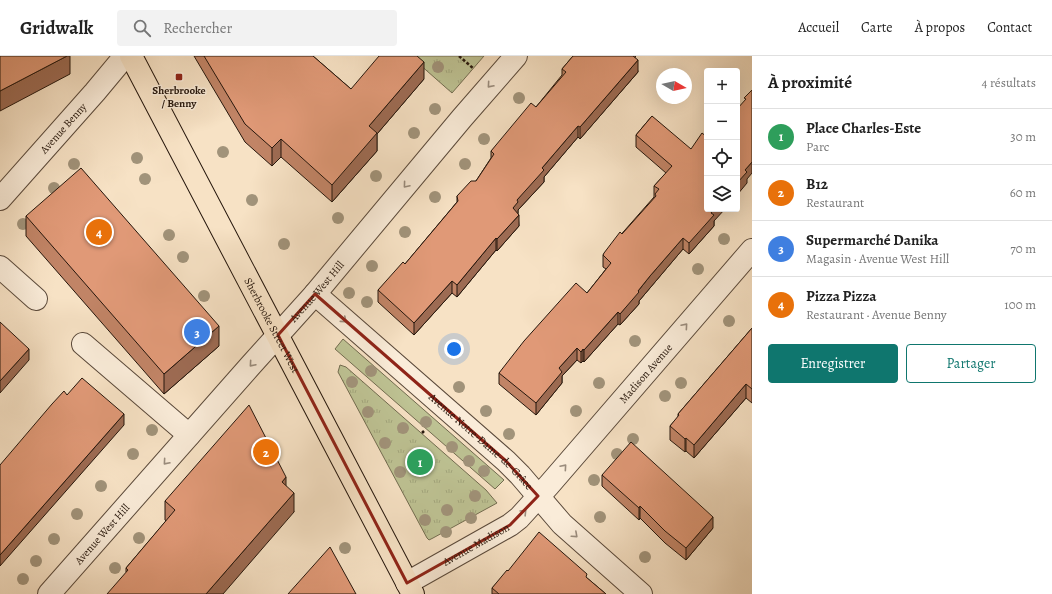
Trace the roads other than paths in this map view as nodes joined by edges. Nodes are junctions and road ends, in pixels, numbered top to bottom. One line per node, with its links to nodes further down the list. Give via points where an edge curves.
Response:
1 (125, 56): 4 (street, Avenue Benny)
2 (131, 56): 9 (main road, Sherbrooke Street West)
3 (516, 56): 7 (street, Avenue West Hill, one-way to 7)
4 (0, 199)
5 (752, 250): 12 (street, Madison Avenue, one-way to 5)
6 (0, 267): 8 (street)
7 (315, 294): 9 (street, Avenue West Hill); 12 (street, Avenue Notre-Dame-de-Grâce, one-way to 12, via 506,461)
8 (36, 299)
9 (278, 335): 11 (street, Avenue West Hill, one-way to 11); 13 (main road, Sherbrooke Street West)
10 (83, 344): 11 (street)
11 (189, 435): 14 (street, Avenue West Hill, one-way to 14)
12 (538, 496): 13 (street, Avenue Madison, one-way to 12, via 510,525); 15 (street, Avenue Notre-Dame-de-Grâce, one-way to 15, via 562,524)
13 (410, 589)
14 (49, 594)
15 (641, 594)

